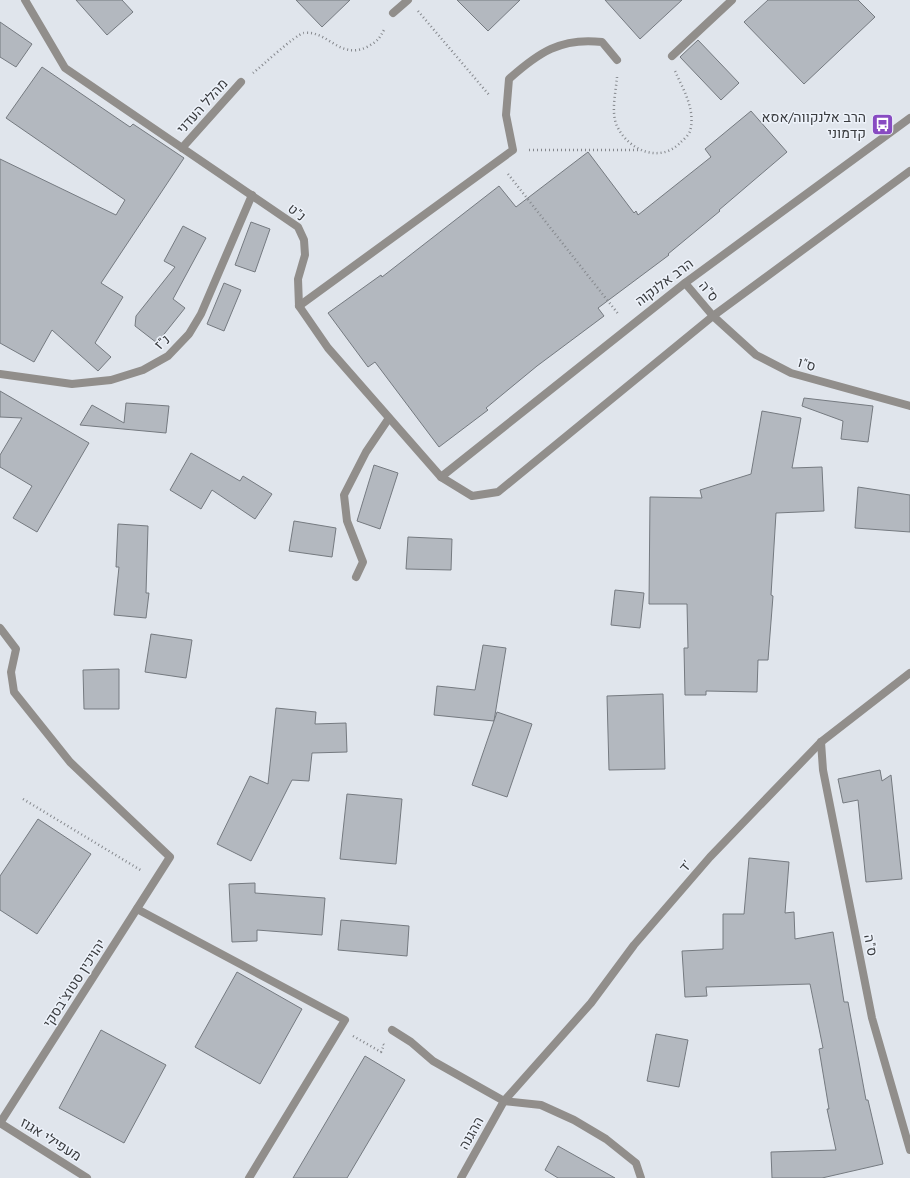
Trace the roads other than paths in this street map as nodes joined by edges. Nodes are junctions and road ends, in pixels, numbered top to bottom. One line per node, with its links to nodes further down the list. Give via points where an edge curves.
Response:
1 (26, 0): 9 (street, נ"ט, via 65,68)
2 (732, 0): 5 (street)
3 (411, 3): 4 (street)
4 (393, 13)
5 (672, 56)
6 (617, 60): 13 (street, via 602,42 586,41 562,44 532,59 509,79 506,115 513,150)
7 (241, 82): 9 (street, מהלל העדני)
8 (910, 118): 12 (street, הרב אלנקוה)
9 (182, 148): 11 (street, נ"ט)
10 (910, 171): 14 (street)
11 (252, 195): 13 (street, נ"ט, via 298,227 304,240 305,254 298,278); 15 (street, נ"ז, via 201,314 189,334 168,356 143,370 111,380 72,384)
12 (685, 283): 14 (street, ס"ה); 18 (street, הרב אלנקוה)
13 (299, 306): 17 (street, via 328,348)
14 (713, 316): 16 (street, ס"ו, via 756,355 791,373); 18 (street, via 498,492 472,496)
15 (0, 374)
16 (910, 406)
17 (389, 418): 18 (street); 19 (street, via 366,452 344,495 347,522 363,562)
18 (442, 477)
19 (356, 577)
20 (0, 628): 23 (street, יהויכין סטוצ'בסקי, via 16,649 11,672 14,692 70,762 170,857)
21 (910, 673): 22 (street, ד')
22 (821, 742): 25 (street, ד', via 710,857 634,945 591,1003); 27 (street, ס"ה, via 823,770 872,1018)
23 (137, 909): 26 (street, יהויכין סטוצ'בסקי); 29 (street, via 345,1020)
24 (392, 1030): 25 (street, via 411,1042 432,1061)
25 (504, 1101): 30 (street, ההגנה); 31 (street, via 540,1104 574,1120 606,1139 636,1163)
26 (0, 1123): 28 (street, מעפילי אגוז)
27 (910, 1150)
28 (87, 1178)
29 (249, 1178)
30 (461, 1178)
31 (641, 1178)

